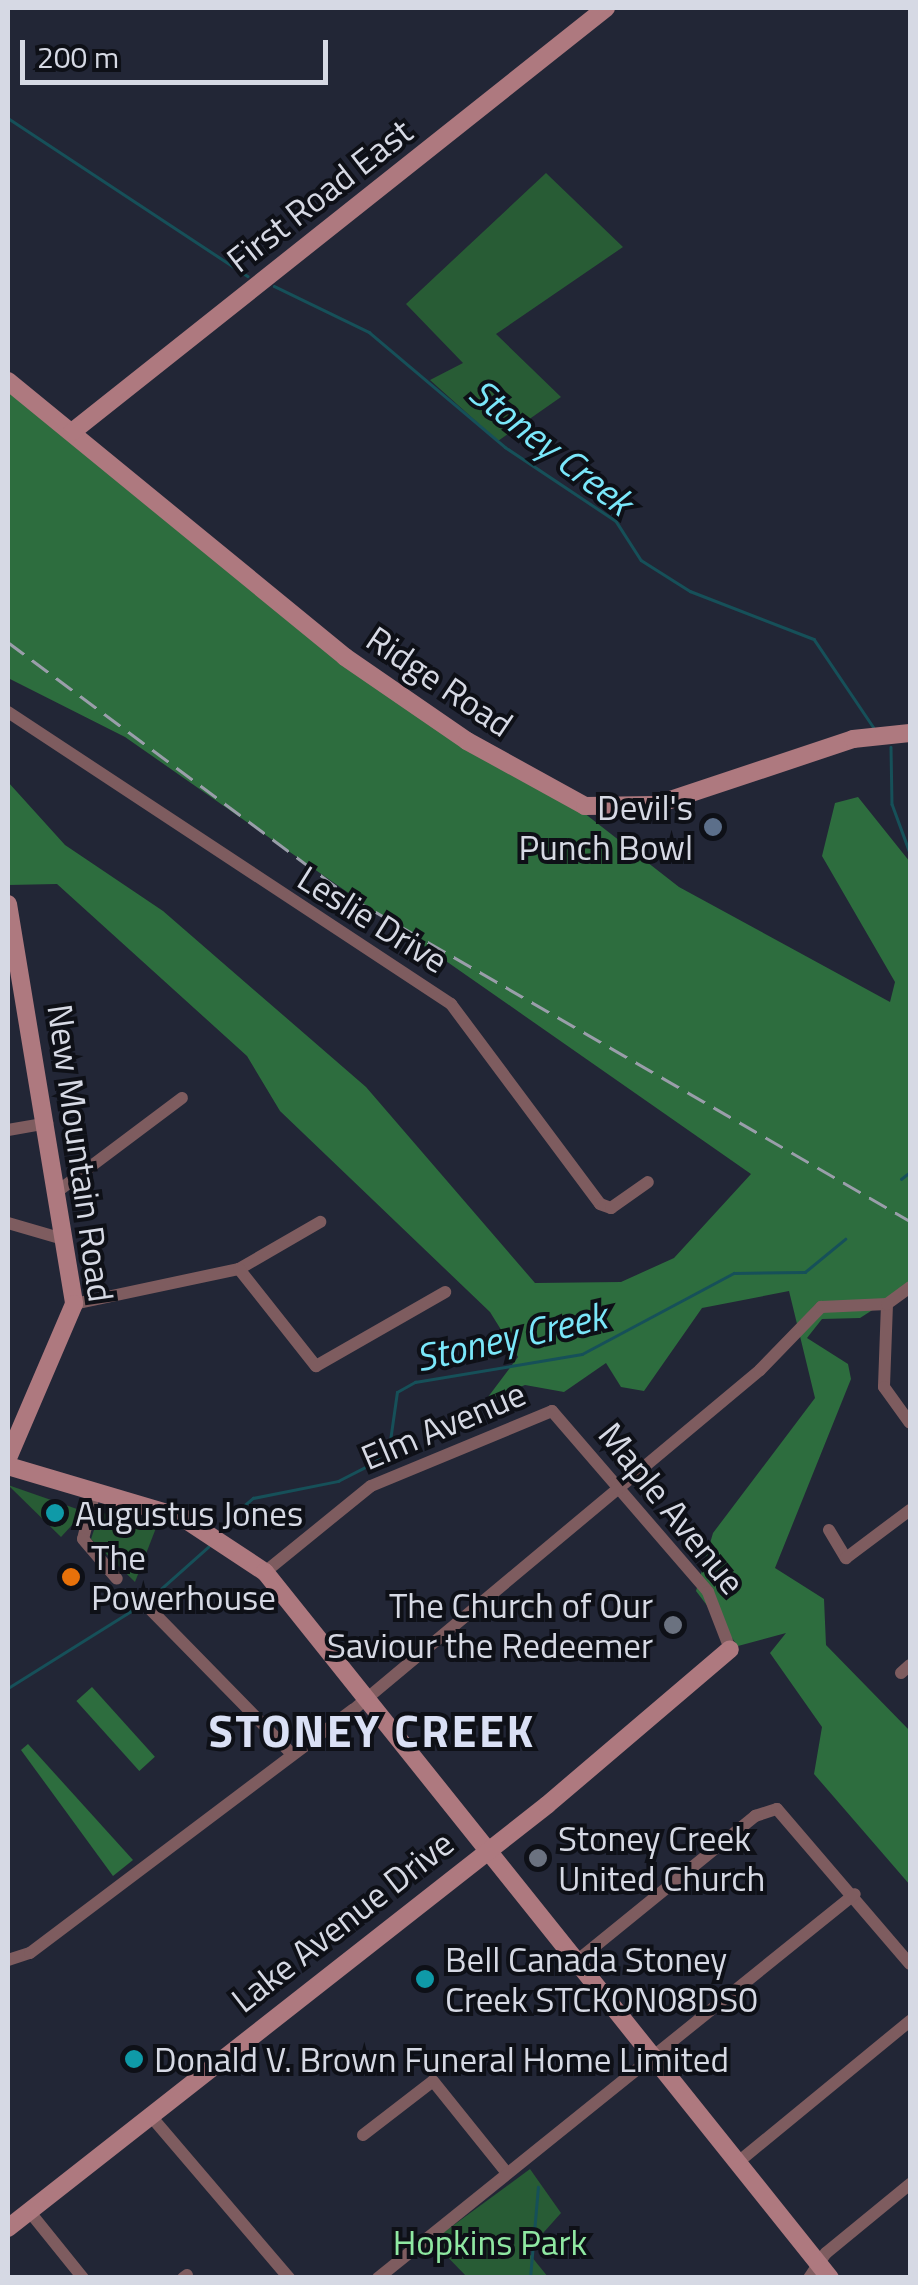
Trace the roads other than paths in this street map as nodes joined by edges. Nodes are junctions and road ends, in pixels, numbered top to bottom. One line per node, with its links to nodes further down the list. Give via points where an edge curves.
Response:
1 (606, 8): 3 (main road, First Road East)
2 (8, 381): 3 (main road, Ridge Road)
3 (72, 432): 5 (main road, Ridge Road, via 345,658 466,741 585,806 656,805 853,739)
4 (8, 712): 11 (street, Leslie Drive, via 451,1004 600,1204 611,1208)
5 (910, 734)
6 (8, 904): 7 (main road, New Mountain Road)
7 (17, 989): 9 (main road, New Mountain Road)
8 (182, 1098): 12 (street)
9 (48, 1123): 10 (street); 12 (main road, New Mountain Road)
10 (8, 1130)
11 (648, 1182)
12 (58, 1190): 15 (main road, New Mountain Road)
13 (320, 1222): 16 (street)
14 (8, 1223): 15 (street)
15 (66, 1240): 19 (main road, New Mountain Road)
16 (239, 1270): 18 (street, via 316,1366); 19 (street)
17 (910, 1287): 20 (street)
18 (445, 1292)
19 (74, 1304): 23 (main road, New Mountain Road)
20 (887, 1304): 22 (street, via 884,1386); 25 (street, via 822,1308)
21 (552, 1411): 25 (street, Maple Avenue); 29 (street, Elm Avenue, via 369,1487)
22 (910, 1424)
23 (8, 1458)
24 (8, 1466): 26 (main road)
25 (618, 1486): 32 (street, Maple Avenue, via 708,1592); 33 (street)
26 (94, 1496): 29 (main road, via 184,1518); 30 (street, via 83,1539)
27 (910, 1510): 28 (street, via 846,1558)
28 (830, 1530)
29 (266, 1572): 33 (main road)
30 (118, 1579)
31 (148, 1608): 34 (street)
32 (730, 1649): 35 (main road, Lake Avenue Drive)
33 (364, 1700): 34 (street); 35 (main road)
34 (292, 1754): 37 (street, via 30,1953)
35 (482, 1853): 38 (main road); 42 (main road, Lake Avenue Drive)
36 (855, 1894): 38 (street, via 787,1817 764,1810); 39 (street); 41 (street)
37 (8, 1960)
38 (573, 1964): 41 (main road)
39 (910, 1964)
40 (910, 2021): 44 (street)
41 (651, 2057): 44 (main road); 45 (street)
42 (149, 2114): 47 (main road, Lake Avenue Drive); 51 (street)
43 (363, 2134): 45 (street, via 433,2080)
44 (737, 2163): 49 (main road)
45 (508, 2173): 52 (street)
46 (910, 2184): 49 (street)
47 (28, 2211): 48 (main road, Lake Avenue Drive); 50 (street)
48 (8, 2228)
49 (819, 2273)
50 (82, 2278)
51 (289, 2278)
52 (378, 2278)

